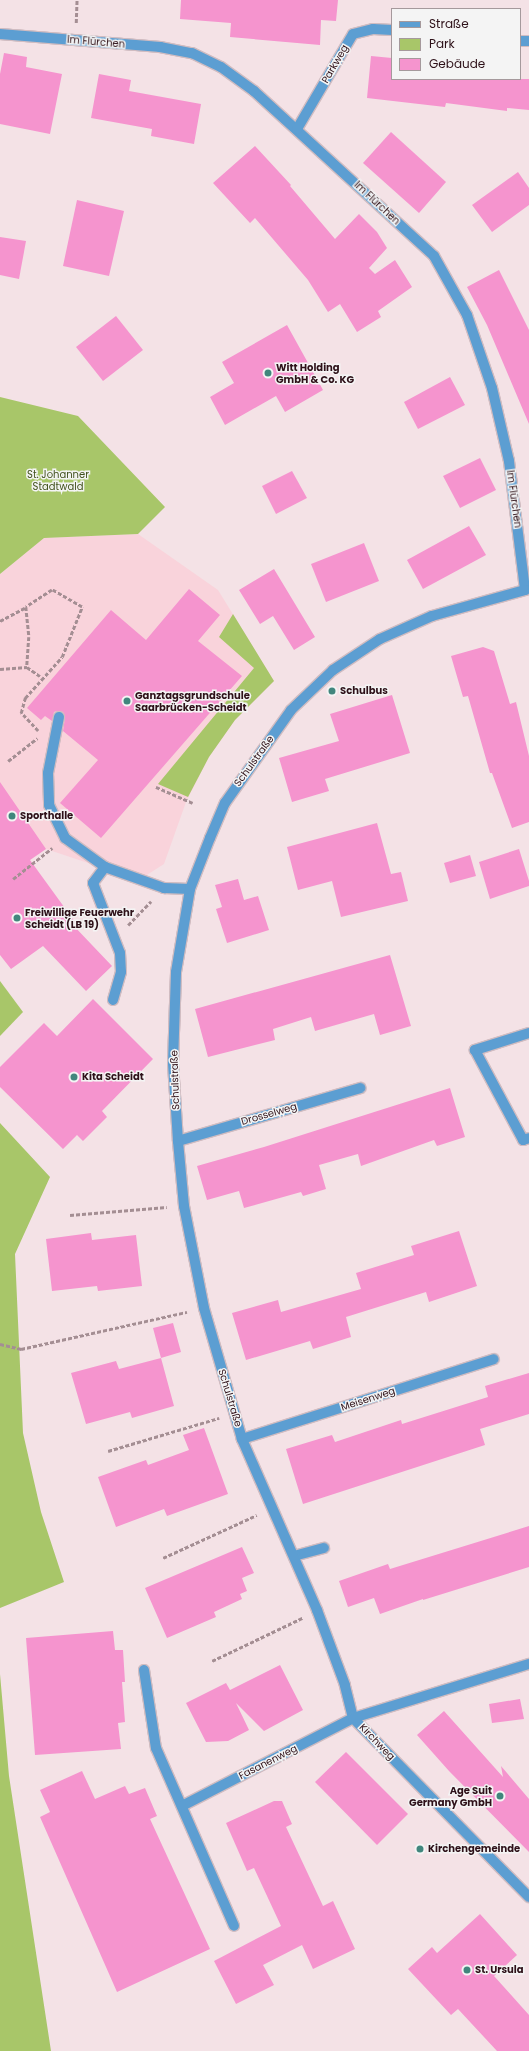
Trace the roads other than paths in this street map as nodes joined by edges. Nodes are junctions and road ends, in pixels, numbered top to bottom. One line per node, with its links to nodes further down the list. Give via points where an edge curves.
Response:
1 (391, 30): 3 (street, Parkweg, via 373,29 353,34)
2 (0, 34): 3 (street, Im Flürchen, via 160,47 192,54 221,67 254,90)
3 (297, 129): 4 (street, Im Flürchen, via 434,256 467,315 492,388 509,461)
4 (527, 591): 7 (street, Schulstraße, via 432,616 380,639 333,670 291,710 241,778 225,803)
5 (59, 717): 6 (street, via 48,773 50,805 65,838)
6 (105, 867): 7 (street, via 164,888); 8 (street, via 93,883 120,953 121,972)
7 (190, 889): 12 (street, Schulstraße, via 176,972 173,1063)
8 (113, 1000)
9 (529, 1033): 11 (street, via 475,1050 522,1140)
10 (360, 1088): 12 (street, Drosselweg)
11 (529, 1138)
12 (178, 1141): 14 (street, Schulstraße, via 184,1206 204,1308)
13 (494, 1359): 14 (street, Meisenweg)
14 (242, 1439): 16 (street, Schulstraße)
15 (324, 1548): 16 (street)
16 (294, 1556): 19 (street, Schulstraße, via 345,1685)
17 (529, 1664): 19 (street, Kirchweg)
18 (144, 1670): 20 (street, via 156,1748)
19 (353, 1718): 20 (street, Fasanenweg); 21 (street, Kirchweg)
20 (182, 1806): 22 (street)
21 (529, 1897)
22 (234, 1926)

